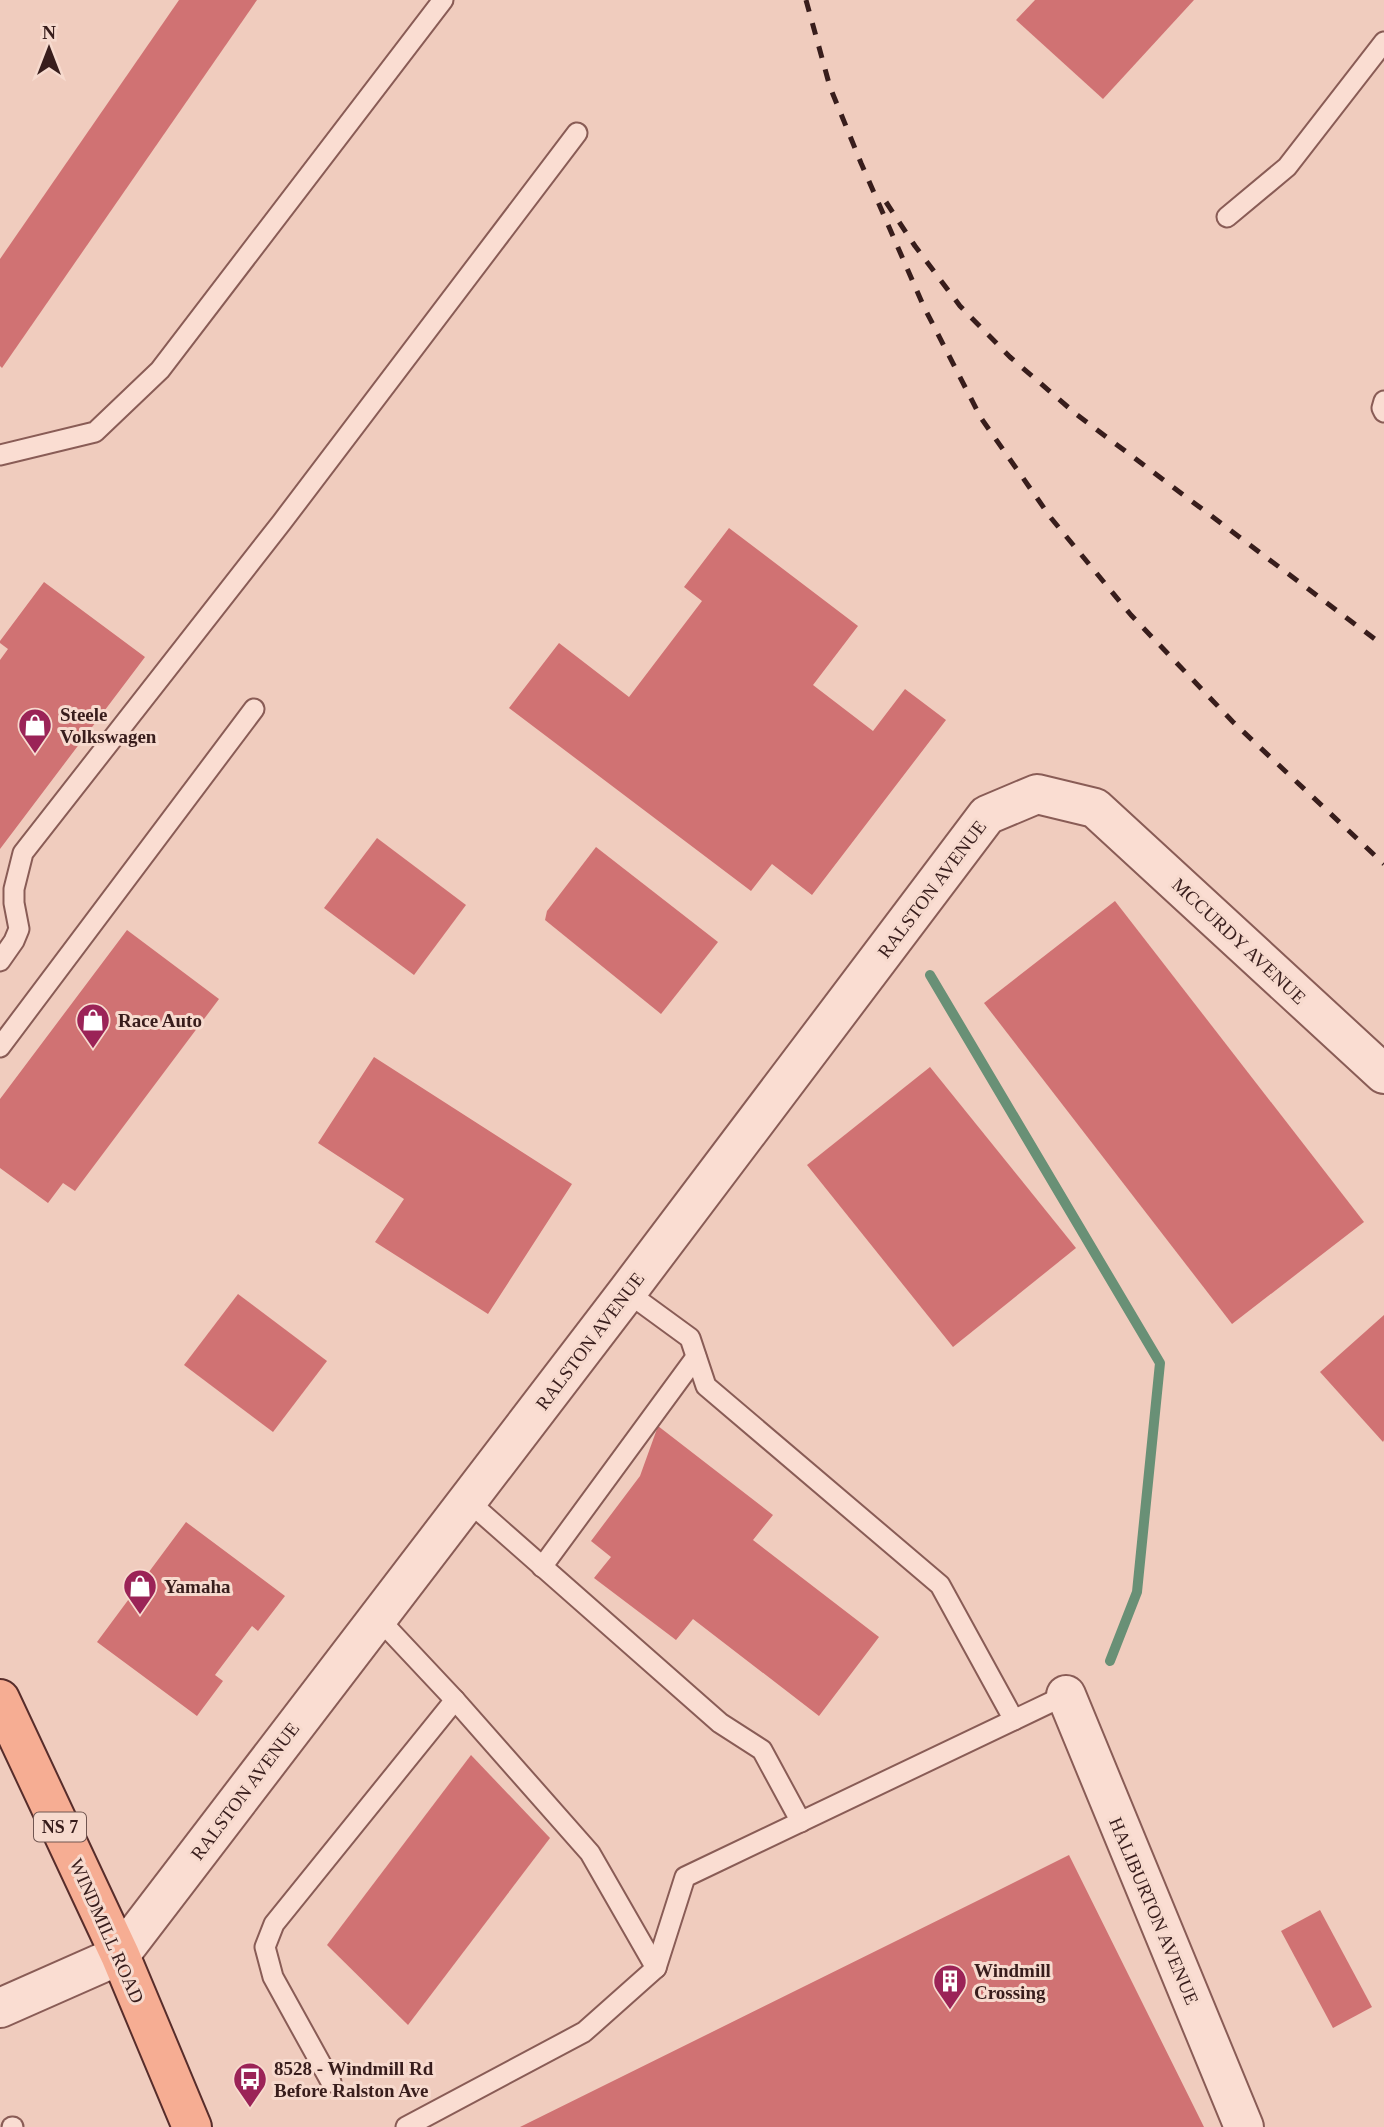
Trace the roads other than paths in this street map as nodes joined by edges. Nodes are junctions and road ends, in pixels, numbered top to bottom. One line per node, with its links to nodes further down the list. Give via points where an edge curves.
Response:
1 (443, 0): 7 (lane, via 160,370 94,432)
2 (1384, 42): 4 (lane, via 1287,167)
3 (577, 134): 10 (lane, via 23,853 14,889 19,929)
4 (1227, 217)
5 (1384, 401): 6 (lane)
6 (1384, 412)
7 (0, 455)
8 (254, 709): 11 (lane)
9 (1095, 808): 12 (street, MCCURDY AVENUE); 13 (street, RALSTON AVENUE, via 1037,794 987,815)
10 (0, 961)
11 (0, 1047)
12 (1384, 1074)
13 (627, 1292): 14 (lane, via 690,1338); 15 (street, RALSTON AVENUE)
14 (696, 1357): 16 (lane); 21 (lane, via 706,1386 940,1585)
15 (468, 1501): 16 (lane); 17 (street, RALSTON AVENUE)
16 (542, 1567): 22 (lane, via 720,1723 762,1750)
17 (378, 1618): 20 (lane); 23 (street, RALSTON AVENUE)
18 (1066, 1695): 21 (lane); 29 (street, HALIBURTON AVENUE)
19 (0, 1699): 23 (main road, WINDMILL ROAD / NS 7)
20 (455, 1700): 24 (lane, via 590,1853); 26 (lane, via 274,1924 265,1947 273,1977)
21 (1014, 1720): 22 (lane)
22 (801, 1822): 24 (lane, via 685,1877)
23 (120, 1955): 25 (street); 27 (main road, WINDMILL ROAD / NS 7)
24 (656, 1968): 28 (lane, via 584,2032)
25 (0, 2008)
26 (331, 2082)
27 (192, 2127)
28 (406, 2127)
29 (1244, 2127)

